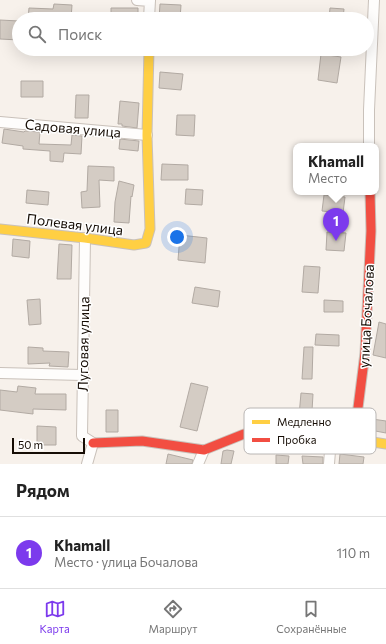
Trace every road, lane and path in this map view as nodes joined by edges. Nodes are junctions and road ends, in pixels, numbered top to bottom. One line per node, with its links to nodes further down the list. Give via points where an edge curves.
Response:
1 (137, 0): 3 (street)
2 (374, 0): 5 (street)
3 (150, 1): 4 (street)
4 (149, 12)
5 (373, 12)
6 (149, 56): 9 (street)
7 (371, 56): 10 (street)
8 (0, 122): 9 (street, Садовая улица)
9 (147, 135): 13 (street, Полевая улица, via 150,229 146,243 134,245)
10 (369, 143)
11 (370, 195): 16 (street, улица Бочалова, via 371,231 365,353)
12 (0, 229): 13 (street, Полевая улица)
13 (85, 238): 15 (street, Луговая улица)
14 (0, 373): 15 (street)
15 (82, 375): 18 (street, Луговая улица, via 82,436)
16 (358, 408)
17 (244, 434): 21 (street)
18 (93, 443): 21 (street, via 142,441); 23 (street)
19 (376, 443): 20 (street)
20 (386, 444)
21 (204, 450): 24 (street)
22 (329, 454): 25 (street)
23 (87, 464)
24 (198, 464)
25 (329, 464)

